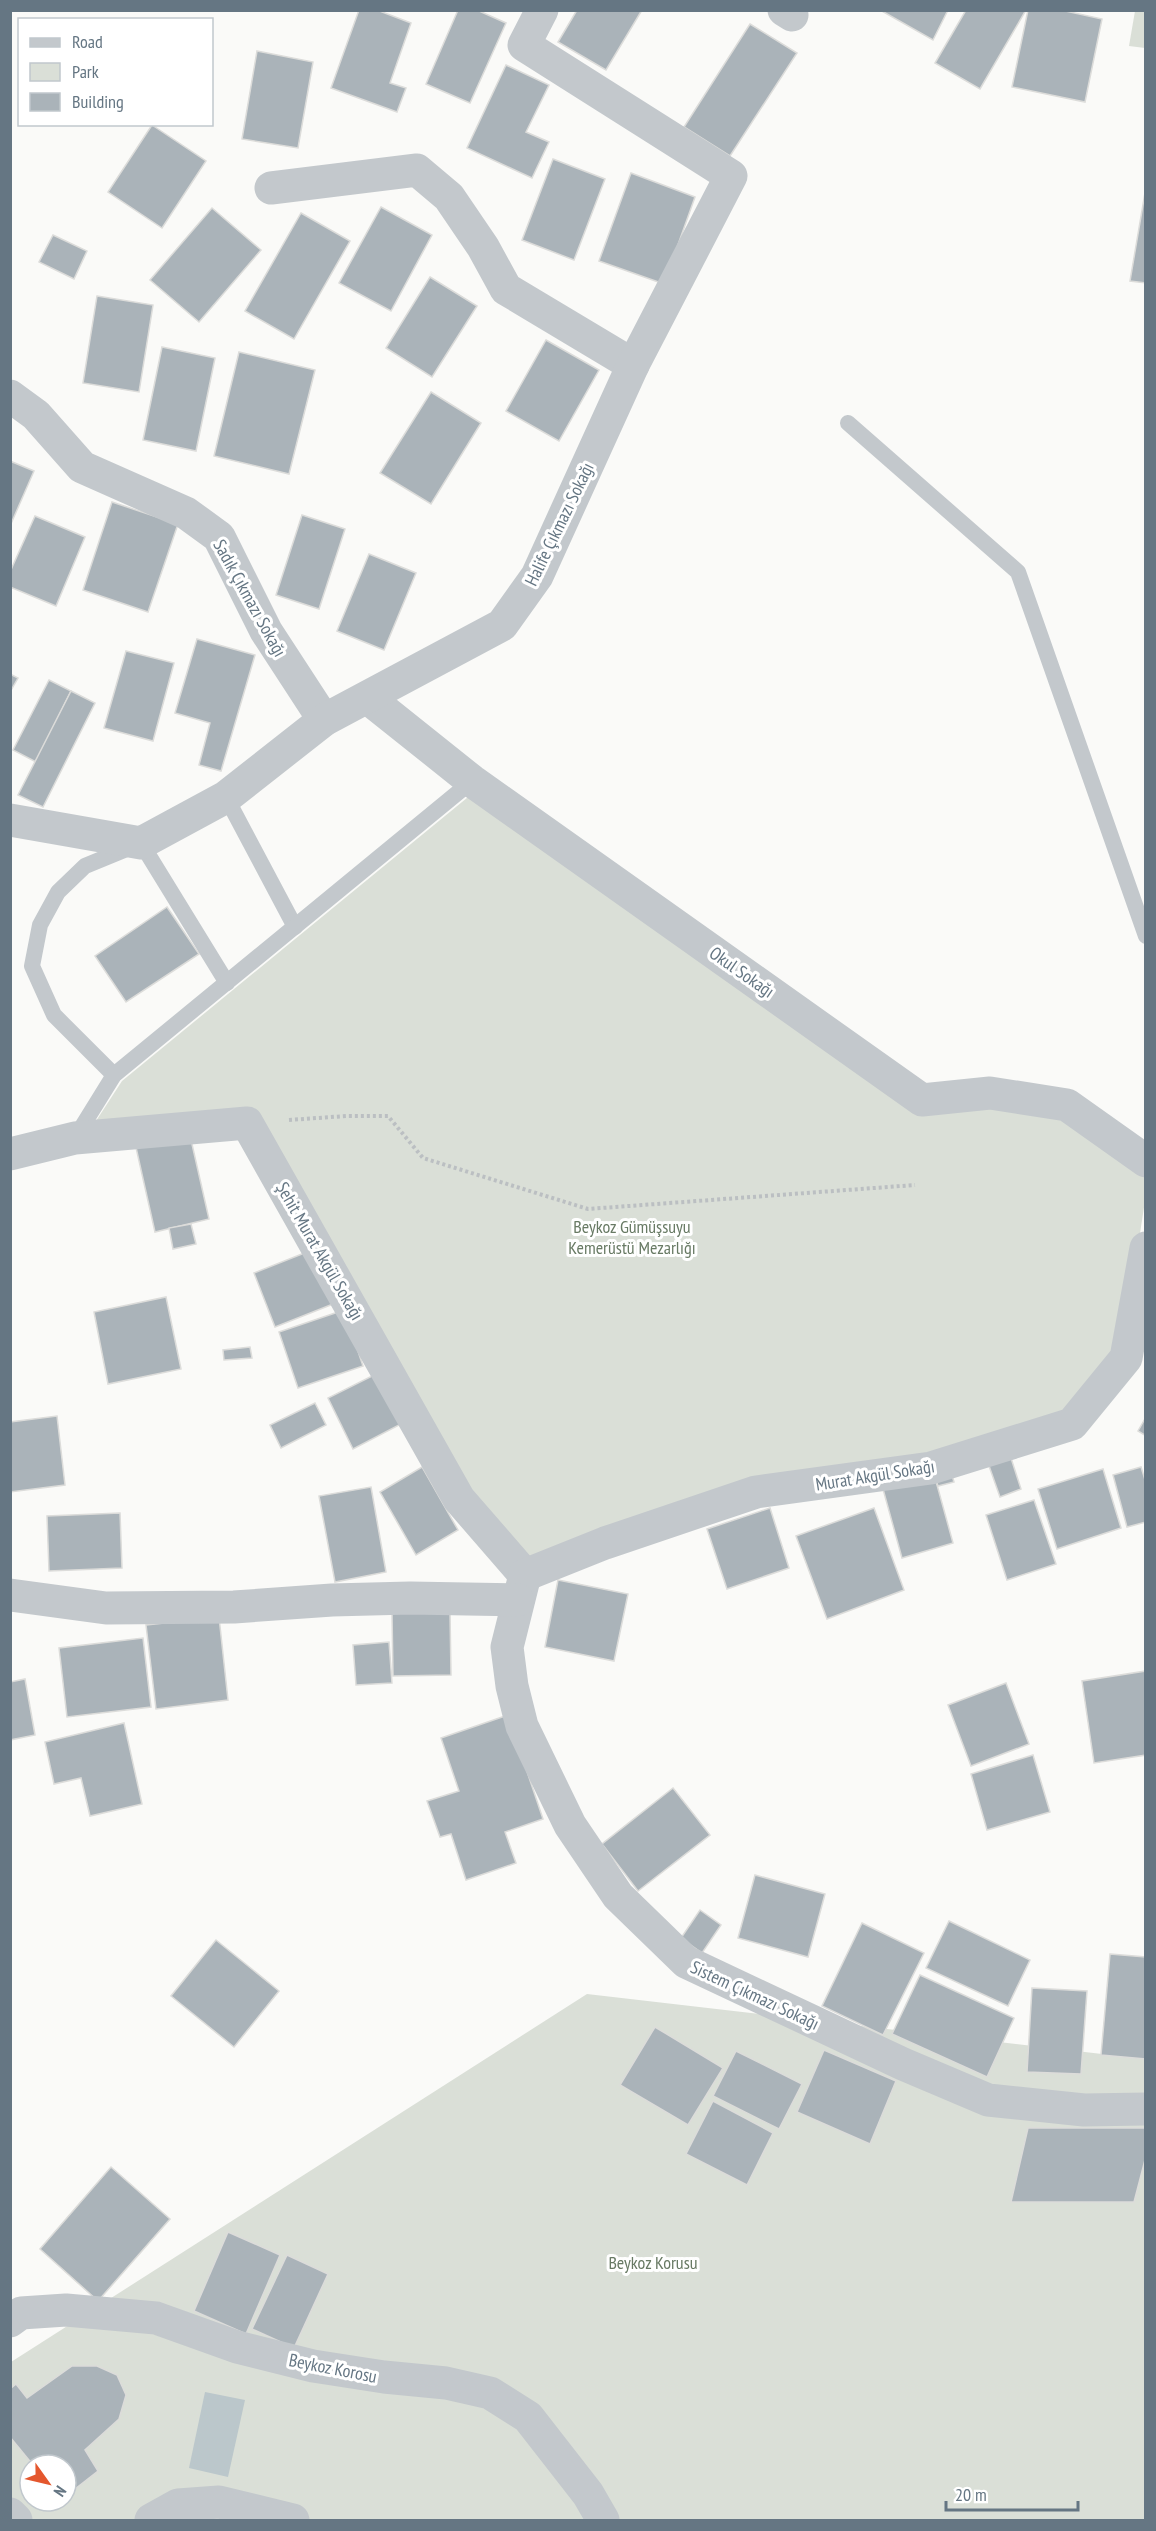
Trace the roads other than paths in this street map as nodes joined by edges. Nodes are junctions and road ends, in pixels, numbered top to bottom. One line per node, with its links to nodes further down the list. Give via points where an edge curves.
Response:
1 (542, 10): 3 (street, Halife Çıkmazı Sokağı, via 524,45 730,176)
2 (271, 188): 3 (street, via 417,170 449,197 506,289)
3 (633, 365): 6 (street, Halife Çıkmazı Sokağı, via 537,576 502,625)
4 (10, 396): 7 (street, Sadık Çıkmazı Sokağı, via 36,415 82,467 186,513 219,537 266,631)
5 (848, 423): 13 (lane, via 1018,573)
6 (368, 698): 7 (street, Halife Çıkmazı Sokağı); 8 (street, Okul Sokağı)
7 (324, 720): 9 (street, Halife Çıkmazı Sokağı)
8 (472, 781): 12 (lane); 18 (street, Okul Sokağı, via 922,1100 990,1093 1067,1105)
9 (226, 797): 11 (street, Halife Çıkmazı Sokağı); 12 (lane)
10 (10, 820): 11 (street)
11 (141, 843): 14 (lane); 15 (lane, via 86,866 58,892 40,925 32,966 54,1015)
12 (295, 927): 14 (lane)
13 (1146, 936)
14 (227, 983): 15 (lane)
15 (114, 1076): 16 (lane)
16 (75, 1138): 17 (street); 20 (street, Şehit Murat Akgül Sokağı, via 247,1123 459,1500)
17 (10, 1154)
18 (1146, 1161)
19 (1146, 1248): 20 (street, Murat Akgül Sokağı, via 1126,1358 1072,1424 931,1468 756,1492 605,1543)
20 (521, 1587): 21 (street, via 234,1606 105,1608); 22 (street, Sistem Çıkmazı Sokağı, via 507,1647 522,1726 570,1825 618,1896 686,1962 988,2100 1084,2110)
21 (10, 1595)
22 (1146, 2109)
23 (10, 2321): 28 (street, Beykoz Korosu, via 21,2313 66,2310 156,2318 237,2347 314,2366 446,2383 490,2393 528,2417 588,2494)
24 (10, 2514): 25 (street)
25 (16, 2520)
26 (151, 2520): 27 (street, via 178,2505 219,2502)
27 (293, 2520)
28 (603, 2520)

